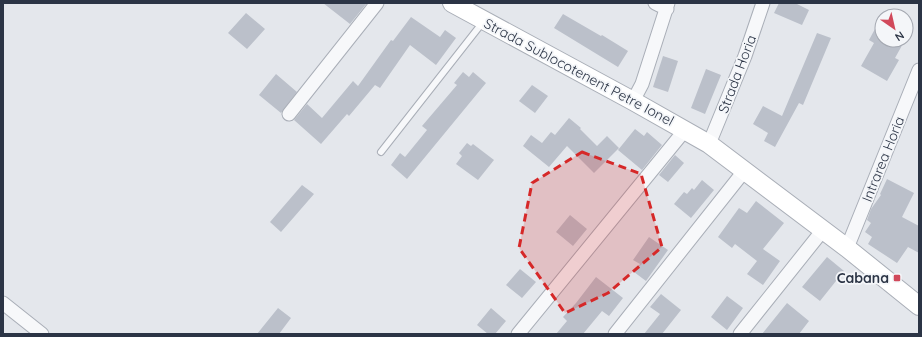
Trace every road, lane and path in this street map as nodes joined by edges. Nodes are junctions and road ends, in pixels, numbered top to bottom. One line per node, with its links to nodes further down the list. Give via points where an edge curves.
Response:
1 (377, 3): 8 (street)
2 (452, 3): 5 (main road, Strada Sublocotenent Petre Ionel)
3 (763, 3): 10 (street, Strada Horia, via 745,56)
4 (663, 5): 7 (street, via 642,84)
5 (484, 21): 7 (main road, Strada Sublocotenent Petre Ionel); 11 (lane)
6 (919, 70): 14 (street, Intrarea Horia)
7 (633, 101): 9 (main road, Strada Sublocotenent Petre Ionel)
8 (289, 114)
9 (685, 130): 10 (main road, Strada Sublocotenent Petre Ionel); 18 (street, Strada Sublocotenent Petre Ionel)
10 (709, 144): 12 (main road, Strada Sublocotenent Petre Ionel)
11 (381, 152)
12 (745, 170): 13 (main road, Strada Sublocotenent Petre Ionel); 19 (street)
13 (823, 230): 14 (main road, Strada Sublocotenent Petre Ionel); 20 (street)
14 (846, 248): 16 (main road, Strada Sublocotenent Petre Ionel)
15 (3, 303): 17 (street)
16 (919, 306)
17 (42, 334)
18 (518, 334)
19 (615, 334)
20 (740, 334)

